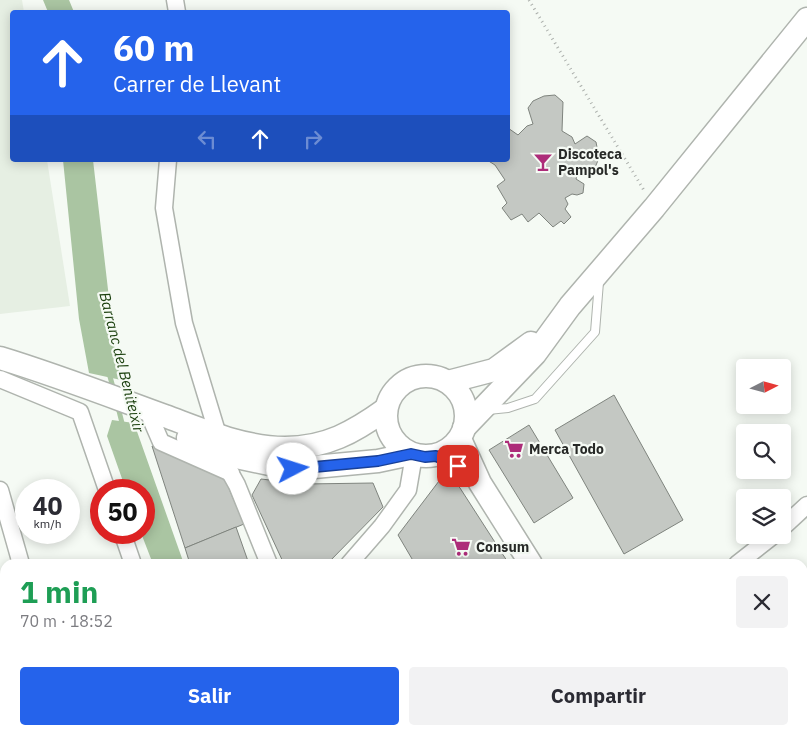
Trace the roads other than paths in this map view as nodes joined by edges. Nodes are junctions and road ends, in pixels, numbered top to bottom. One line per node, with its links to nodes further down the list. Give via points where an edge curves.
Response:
1 (807, 19): 3 (main road)
2 (168, 162): 12 (street, via 164,208 184,323)
3 (600, 271): 4 (main road); 9 (lane, via 596,332 535,399 508,408)
4 (570, 306): 7 (main road, via 529,345 494,370); 9 (main road, via 534,354)
5 (0, 358): 10 (main road, via 98,392)
6 (0, 379): 15 (street, via 80,412)
7 (448, 382): 8 (main road, via 436,377 410,379 390,396); 11 (main road, via 464,403 466,415)
8 (386, 409): 12 (main road, via 342,438 312,445 286,448); 13 (main road, via 390,436 399,447)
9 (481, 411): 11 (main road)
10 (140, 412): 12 (main road); 14 (street, via 161,442)
11 (462, 433): 13 (main road, via 453,446); 16 (main road)
12 (218, 443): 13 (main road, via 227,456 293,469); 14 (street)
13 (420, 455): 16 (main road, via 458,466); 25 (street, via 408,490)
14 (230, 473): 24 (street)
15 (103, 479)
16 (480, 483): 26 (main road)
17 (0, 490): 22 (street)
18 (807, 505): 19 (street)
19 (791, 520)
20 (126, 544): 23 (street)
21 (763, 544): 27 (street)
22 (20, 559)
23 (131, 559)
24 (266, 559)
25 (353, 559)
26 (528, 559)
27 (743, 559)

